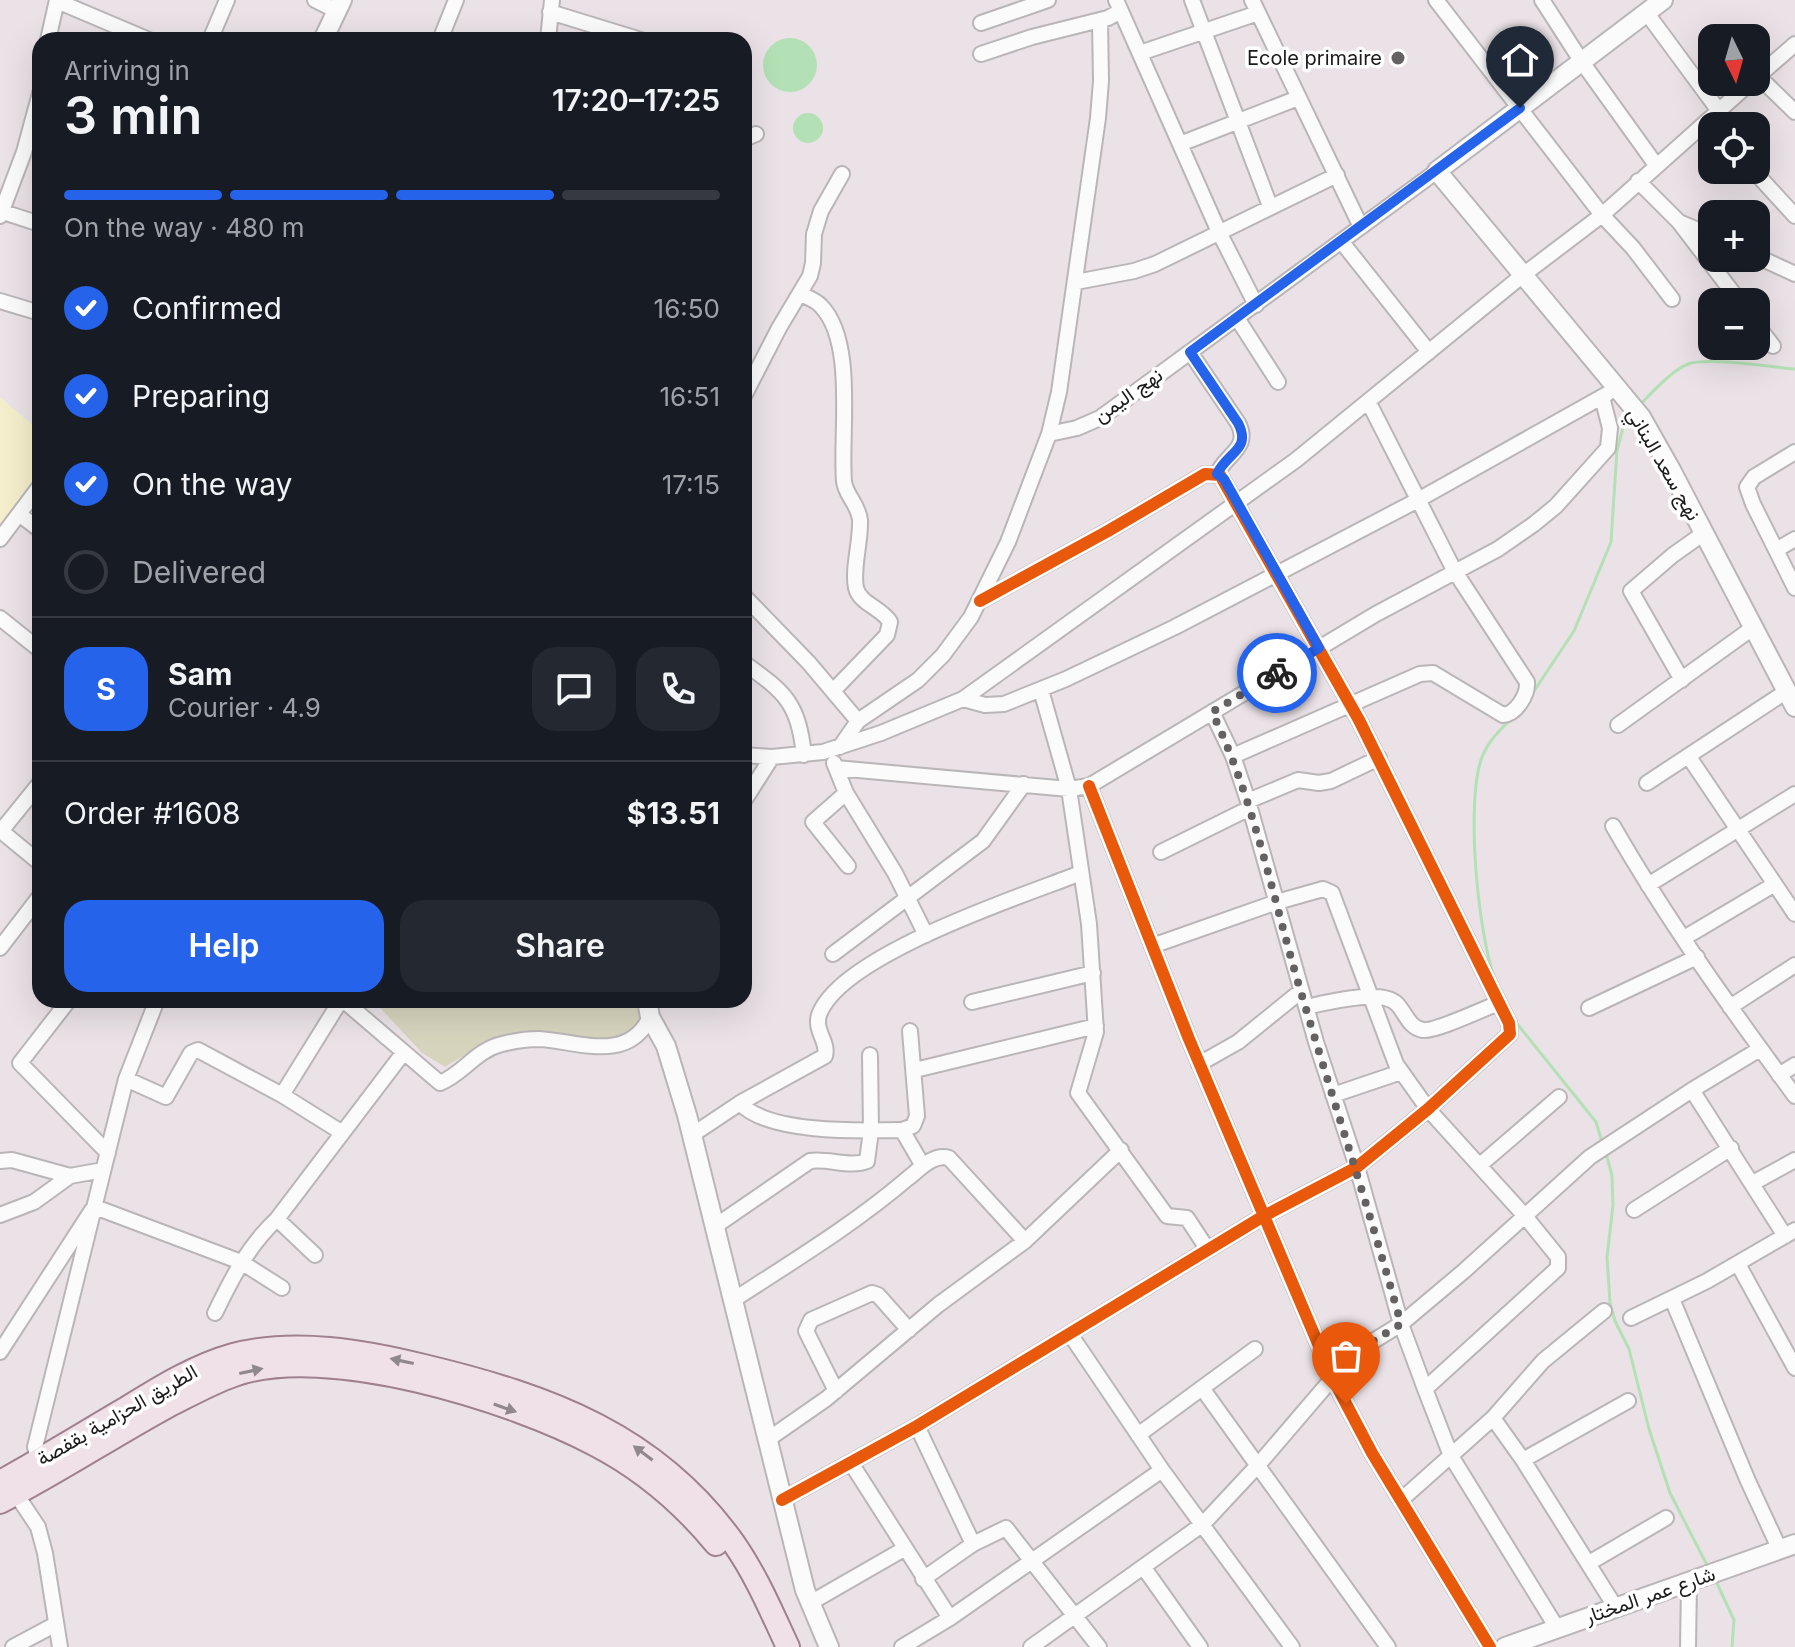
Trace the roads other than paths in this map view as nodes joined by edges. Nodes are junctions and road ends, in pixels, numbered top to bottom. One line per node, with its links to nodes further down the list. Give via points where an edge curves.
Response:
1 (227, 0): 19 (street)
2 (315, 0): 11 (street)
3 (456, 0): 21 (street)
4 (1048, 0): 15 (street)
5 (1192, 0): 16 (street)
6 (1436, 0): 32 (street)
7 (1542, 0): 27 (street)
8 (57, 1): 17 (street); 18 (street)
9 (1257, 5): 16 (street); 31 (street)
10 (1653, 5): 27 (street, نهج اليمن); 33 (street)
11 (339, 6): 20 (street)
12 (551, 6): 22 (street); 23 (street)
13 (1119, 6): 14 (street); 25 (street)
14 (1100, 20): 26 (street); 59 (street, via 1098,118)
15 (981, 23)
16 (1203, 30): 25 (street); 36 (street)
17 (50, 32)
18 (130, 32)
19 (213, 32)
20 (327, 32)
21 (443, 32)
22 (549, 32)
23 (620, 32)
24 (1795, 44): 28 (street)
25 (1140, 53): 39 (street)
26 (981, 54)
27 (1582, 62): 32 (street, نهج اليمن); 40 (street)
28 (1770, 66)
29 (1770, 91): 35 (street)
30 (1738, 96): 34 (street)
31 (1298, 98): 36 (street); 43 (street)
32 (1520, 108): 41 (street, نهج اليمن); 48 (street)
33 (1710, 112)
34 (1721, 112)
35 (1795, 112)
36 (1238, 121): 39 (street); 46 (street)
37 (32, 122): 47 (street)
38 (1698, 132): 40 (street)
39 (1180, 144): 54 (street)
40 (1656, 165): 44 (street)
41 (1437, 171): 52 (street, نهج اليمن); 58 (street, نهج سعد البناني)
42 (842, 174): 61 (street, via 821,211 813,263)
43 (1337, 175): 46 (street); 52 (street)
44 (1638, 181): 48 (street); 51 (street)
45 (1766, 184): 49 (street)
46 (1270, 206): 54 (street)
47 (1, 213): 50 (street)
48 (1602, 215): 58 (street); 62 (street)
49 (1795, 216)
50 (32, 222)
51 (1679, 222): 53 (street); 60 (street)
52 (1361, 227): 55 (street, نهج اليمن)
53 (1698, 230)
54 (1219, 232): 59 (street, via 1134,271); 64 (street)
55 (1341, 241): 64 (street, نهج اليمن); 70 (street)
56 (1770, 262): 57 (street)
57 (1795, 274)
58 (1523, 275): 70 (street); 73 (street, نهج سعد البناني)
59 (1076, 282): 75 (street)
60 (1729, 288)
61 (800, 294): 71 (street); 102 (street, via 823,308 836,335 843,372 844,485 860,522 857,592 890,622 887,635)
62 (1672, 299)
63 (0, 301): 65 (street)
64 (1256, 305): 66 (street, نهج اليمن)
65 (32, 311)
66 (1237, 318): 69 (street, نهج اليمن); 72 (street)
67 (1770, 342): 68 (street)
68 (1773, 346)
69 (1190, 352): 75 (street, نهج اليمن, via 1100,418); 77 (street, via 1243,436 1239,449)
70 (1429, 352): 74 (street)
71 (752, 380)
72 (1278, 382)
73 (1615, 395): 79 (street); 83 (street, نهج سعد البناني, via 1641,417); 87 (street, via 1611,439 1601,458 1534,524)
74 (1369, 403): 79 (street); 80 (street)
75 (1049, 434): 90 (street)
76 (1795, 452): 86 (street, via 1747,487)
77 (1217, 474): 80 (street); 90 (street, via 1205,474)
78 (32, 497): 81 (street)
79 (1418, 500): 87 (street); 88 (street)
80 (1236, 502): 88 (street); 103 (street)
81 (19, 514): 82 (street); 84 (street)
82 (32, 524)
83 (1704, 533): 95 (street, نهج سعد البناني); 99 (street, via 1631,591)
84 (0, 539)
85 (1795, 539): 86 (street)
86 (1776, 550): 89 (street)
87 (1454, 570): 97 (street); 104 (street, via 1527,682 1525,695 1512,712 1503,715 1427,672)
88 (1277, 573): 97 (street); 101 (street)
89 (1795, 588)
90 (980, 601): 106 (street, via 943,655 918,680)
91 (752, 604): 92 (street)
92 (758, 610): 93 (street); 102 (street)
93 (752, 615)
94 (0, 618): 96 (street)
95 (1754, 627): 99 (street); 100 (street, نهج سعد البناني)
96 (32, 644)
97 (1319, 648): 104 (street); 105 (street)
98 (752, 669): 109 (street, via 793,707)
99 (1682, 680): 107 (street)
100 (1790, 689): 113 (street)
101 (1041, 690): 103 (street, via 995,706); 120 (street)
102 (833, 691): 106 (street)
103 (963, 699): 108 (street)
104 (1350, 703): 111 (street); 114 (street)
105 (1212, 712): 111 (street); 118 (street)
106 (858, 721): 108 (street)
107 (1618, 725)
108 (835, 748): 109 (street); 115 (street)
109 (804, 755): 112 (street)
110 (752, 756): 112 (street)
111 (1233, 756): 124 (street)
112 (772, 757): 119 (street)
113 (1689, 757): 116 (street); 126 (street)
114 (1379, 758): 124 (street, via 1331,781 1298,780); 149 (street)
115 (836, 768): 117 (street); 122 (street)
116 (1647, 783)
117 (1024, 784): 120 (street); 134 (street, via 983,841)
118 (1089, 786): 120 (street); 140 (street)
119 (752, 788)
120 (1069, 789): 131 (street)
121 (32, 793): 127 (street)
122 (846, 793): 130 (street, via 813,822); 134 (street)
123 (1795, 794): 126 (street)
124 (1249, 804): 128 (street); 135 (street)
125 (1613, 826): 132 (street)
126 (1739, 830): 132 (street); 133 (street)
127 (0, 831): 129 (street)
128 (1161, 852)
129 (32, 857)
130 (848, 866)
131 (1081, 873): 138 (street); 145 (street)
132 (1648, 885): 139 (street)
133 (1784, 889): 137 (street); 139 (street)
134 (907, 897): 138 (street); 142 (street)
135 (1277, 902): 140 (street); 146 (street); 147 (street, via 1323,889 1332,893)
136 (32, 906): 141 (street)
137 (1795, 914)
138 (926, 935): 174 (street, via 848,978 831,996 817,1027 825,1056)
139 (1684, 938): 143 (street)
140 (1152, 946): 163 (street)
141 (0, 948)
142 (833, 954)
143 (1697, 957): 151 (street); 157 (street)
144 (1795, 965): 151 (street)
145 (1093, 973): 148 (street); 158 (street)
146 (1301, 991): 150 (street); 163 (street, via 1238,1042)
147 (1372, 997): 149 (street, via 1393,1000 1422,1030); 150 (street); 166 (street)
148 (972, 1002)
149 (1499, 1003): 175 (street, via 1509,1023 1508,1038)
150 (1306, 1007): 171 (street)
151 (1730, 1007): 160 (street)
152 (63, 1008): 182 (street, via 20,1063)
153 (154, 1008): 168 (street)
154 (337, 1008): 170 (street)
155 (352, 1008): 161 (street)
156 (648, 1008): 161 (street, via 646,1024 610,1047 530,1039 493,1046 442,1083); 179 (street, via 666,1046)
157 (1589, 1008)
158 (1096, 1026): 165 (street); 181 (street, via 1078,1093)
159 (910, 1031): 165 (street)
160 (1760, 1049): 167 (street); 169 (street)
161 (404, 1052): 178 (street)
162 (870, 1055): 177 (street)
163 (1199, 1064): 195 (street)
164 (1795, 1065): 167 (street)
165 (915, 1070): 176 (street, via 917,1121)
166 (1401, 1072): 171 (street); 175 (street)
167 (1779, 1075): 172 (street)
168 (126, 1079): 170 (street, via 166,1097 191,1053 198,1050); 182 (street)
169 (1692, 1090): 180 (street); 194 (street, via 1614,1139)
170 (282, 1095): 178 (street)
171 (1333, 1095): 187 (street)
172 (1795, 1096)
173 (1559, 1097): 185 (street)
174 (740, 1103): 177 (street, via 770,1121); 179 (street)
175 (1428, 1109): 185 (street); 187 (street)
176 (902, 1130): 177 (street); 186 (street)
177 (871, 1131): 197 (street, via 864,1163 810,1161)
178 (341, 1132): 196 (street)
179 (692, 1135): 197 (street)
180 (1731, 1148): 190 (street); 192 (street)
181 (1121, 1150): 199 (street); 200 (street, via 1167,1216 1187,1218)
182 (108, 1153): 188 (street)
183 (1795, 1160): 190 (street)
184 (0, 1161): 189 (street)
185 (1480, 1165): 194 (street)
186 (923, 1166): 199 (street, via 949,1158); 205 (street, via 860,1217)
187 (1357, 1167): 195 (street); 210 (street)
188 (103, 1170): 189 (street); 191 (street)
189 (70, 1176): 193 (street, via 42,1198)
190 (1753, 1183): 198 (street)
191 (95, 1207): 202 (street); 214 (street); 229 (street, via 35,1447)
192 (1634, 1210)
193 (0, 1215)
194 (1524, 1215): 210 (street); 218 (street, via 1558,1257 1558,1268)
195 (1262, 1217): 200 (street); 216 (street)
196 (277, 1219): 201 (street); 202 (street)
197 (714, 1227): 205 (street)
198 (1790, 1233): 203 (street)
199 (1025, 1241): 211 (street)
200 (1208, 1250): 212 (street)
201 (315, 1255)
202 (241, 1262): 204 (street); 208 (street)
203 (1738, 1264): 206 (street); 215 (street)
204 (282, 1288)
205 (735, 1299): 224 (street)
206 (1672, 1299): 209 (street); 237 (street, via 1748,1481)
207 (1604, 1311): 221 (street, via 1543,1361)
208 (215, 1313)
209 (1631, 1318)
210 (1401, 1324): 216 (street, via 1354,1353); 218 (street)
211 (909, 1330): 219 (street); 219 (street, via 872,1293 811,1320 806,1331)
212 (1070, 1334): 222 (street); 223 (street)
213 (1255, 1349): 217 (street)
214 (0, 1352)
215 (1795, 1368)
216 (1333, 1379): 228 (street); 233 (street)
217 (1202, 1388): 223 (street); 228 (street)
218 (1425, 1389): 225 (street)
219 (836, 1391): 224 (street)
220 (1628, 1401): 226 (street)
221 (1493, 1418): 225 (street); 226 (street)
222 (917, 1426): 227 (street); 236 (street)
223 (1138, 1435): 230 (street)
224 (767, 1440): 232 (street)
225 (1451, 1456): 233 (street); 249 (street)
226 (1523, 1460): 240 (street)
227 (851, 1463): 232 (street); 238 (street)
228 (1259, 1464): 235 (street); 261 (street)
229 (42, 1468): 231 (main road, الطريق الحزامية بقفصة); 253 (main road, الطريق الحزامية بقفصة, one-way to 253, via 208,1386 263,1368 342,1368 463,1393 555,1425 651,1481 725,1556); 254 (main road, الطريق الحزامية بقفصة, one-way to 229, via 736,1546 671,1475 609,1429 541,1399 467,1376 323,1349 249,1351 178,1377)
230 (1162, 1470): 235 (street); 239 (street)
231 (5, 1493): 248 (street, via 38,1527)
232 (782, 1500): 244 (street)
233 (1401, 1500): 262 (street)
234 (1666, 1518): 240 (street)
235 (1203, 1524): 241 (street); 260 (street)
236 (973, 1544): 239 (street, via 1005,1528); 243 (street)
237 (1787, 1547): 242 (street, شارع عمر المختار)
238 (904, 1549): 243 (street); 244 (street)
239 (1032, 1561): 246 (street); 247 (street)
240 (1589, 1563): 245 (street)
241 (1144, 1568): 246 (street); 259 (street)
242 (1705, 1576): 245 (street, شارع عمر المختار); 264 (street)
243 (923, 1579): 247 (street)
244 (810, 1603): 255 (street)
245 (1616, 1608): 249 (street, شارع عمر المختار)
246 (1074, 1617): 257 (street); 258 (street)
247 (950, 1618): 256 (street)
248 (56, 1624): 251 (street); 252 (street)
249 (1557, 1628): 250 (street, شارع عمر المختار)
250 (1540, 1641): 263 (street, شارع عمر المختار)
251 (13, 1647)
252 (60, 1647)
253 (772, 1647)
254 (788, 1647)
255 (829, 1647)
256 (902, 1647)
257 (1031, 1647)
258 (1099, 1647)
259 (1200, 1647)
260 (1292, 1647)
261 (1388, 1647)
262 (1490, 1647)
263 (1505, 1647)
264 (1688, 1647)

